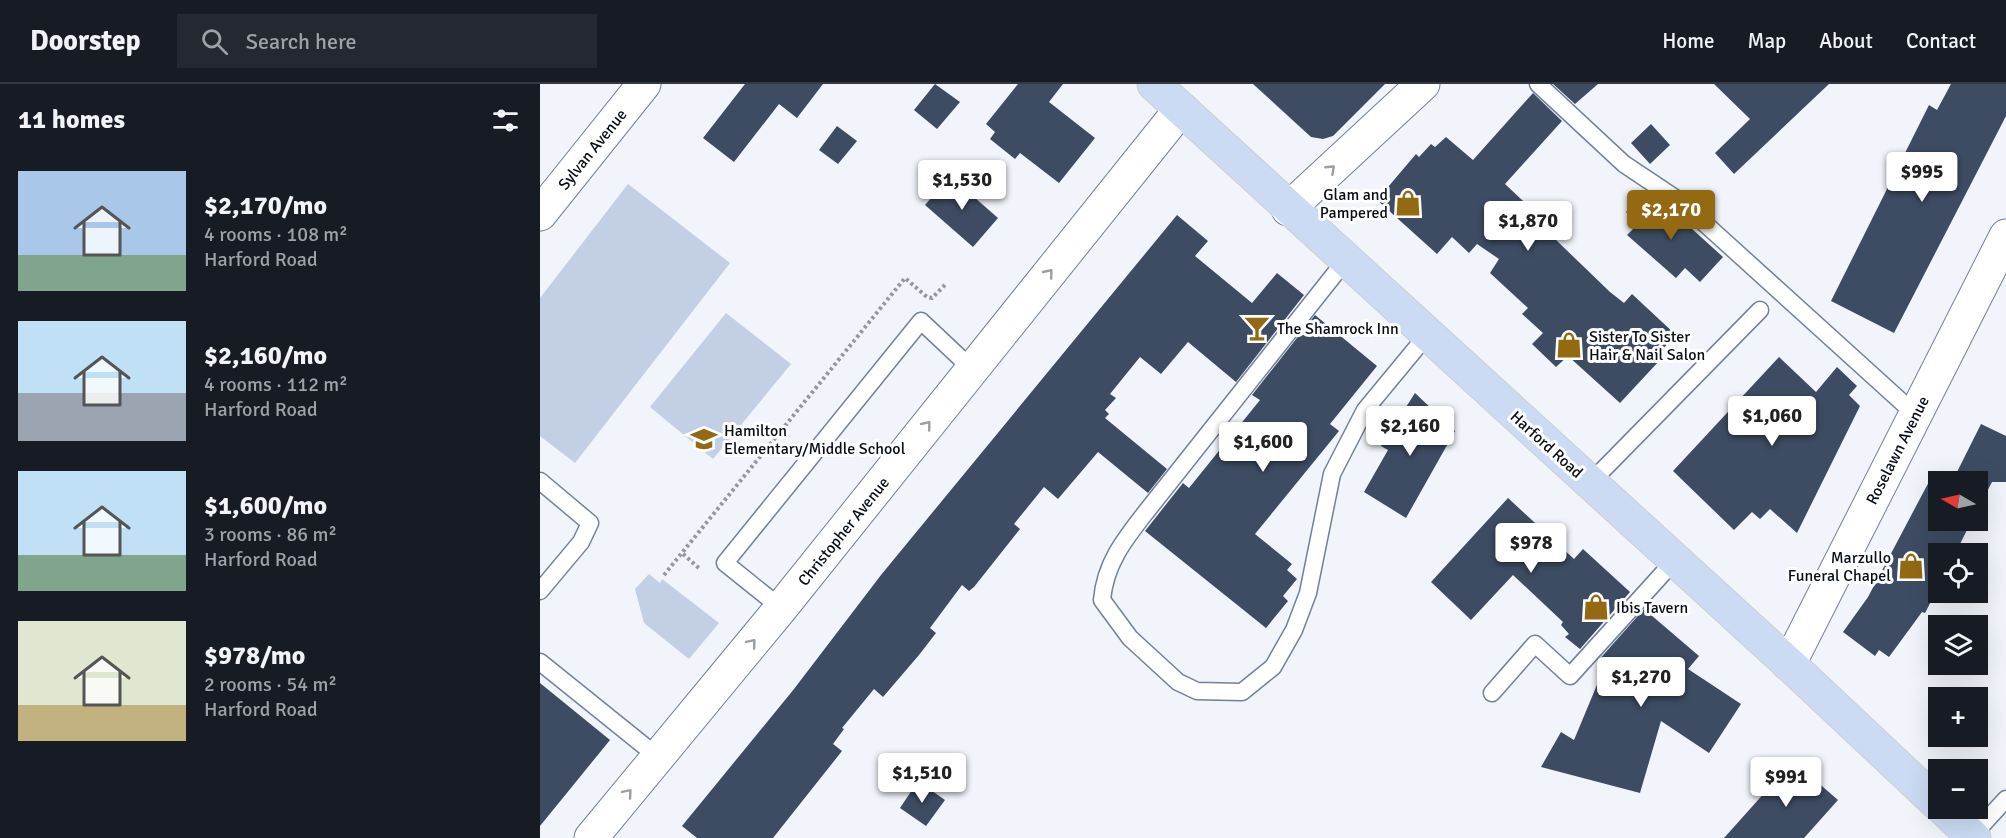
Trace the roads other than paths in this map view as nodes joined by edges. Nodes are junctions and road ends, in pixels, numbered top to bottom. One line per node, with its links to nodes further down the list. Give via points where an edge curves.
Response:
1 (644, 84): 7 (street, Sylvan Avenue)
2 (1155, 84): 5 (main road, Harford Road)
3 (1423, 84): 6 (street, one-way to 3)
4 (1538, 84): 13 (lane, via 1624,164 1682,202)
5 (1181, 109): 6 (main road, Harford Road); 12 (street, Christopher Avenue, one-way to 5)
6 (1288, 209): 9 (main road, Harford Road)
7 (540, 214)
8 (2006, 236): 13 (street, Roselawn Avenue)
9 (1346, 261): 11 (main road, Harford Road); 11 (lane, via 1146,512 1105,576 1102,600 1130,638 1178,682 1197,691 1242,692 1273,667 1294,630 1308,593 1332,474 1365,410)
10 (1760, 310): 15 (lane)
11 (1427, 335): 15 (main road, Harford Road)
12 (972, 369): 18 (street, Christopher Avenue, one-way to 12); 18 (lane, via 921,321 725,563)
13 (1915, 414): 20 (street, Roselawn Avenue)
14 (540, 481): 17 (lane, via 590,523 581,542)
15 (1590, 483): 16 (main road, Harford Road)
16 (1675, 560): 20 (main road, Harford Road); 21 (lane, via 1570,676 1534,644)
17 (540, 591)
18 (781, 608): 22 (street, Christopher Avenue, one-way to 18)
19 (540, 662): 22 (lane)
20 (1789, 664): 23 (main road, Harford Road)
21 (1492, 693)
22 (658, 757): 27 (street, Christopher Avenue, one-way to 22)
23 (1928, 795)
24 (2006, 799): 26 (lane)
25 (1954, 819): 26 (main road)
26 (1973, 837)
27 (591, 838)

